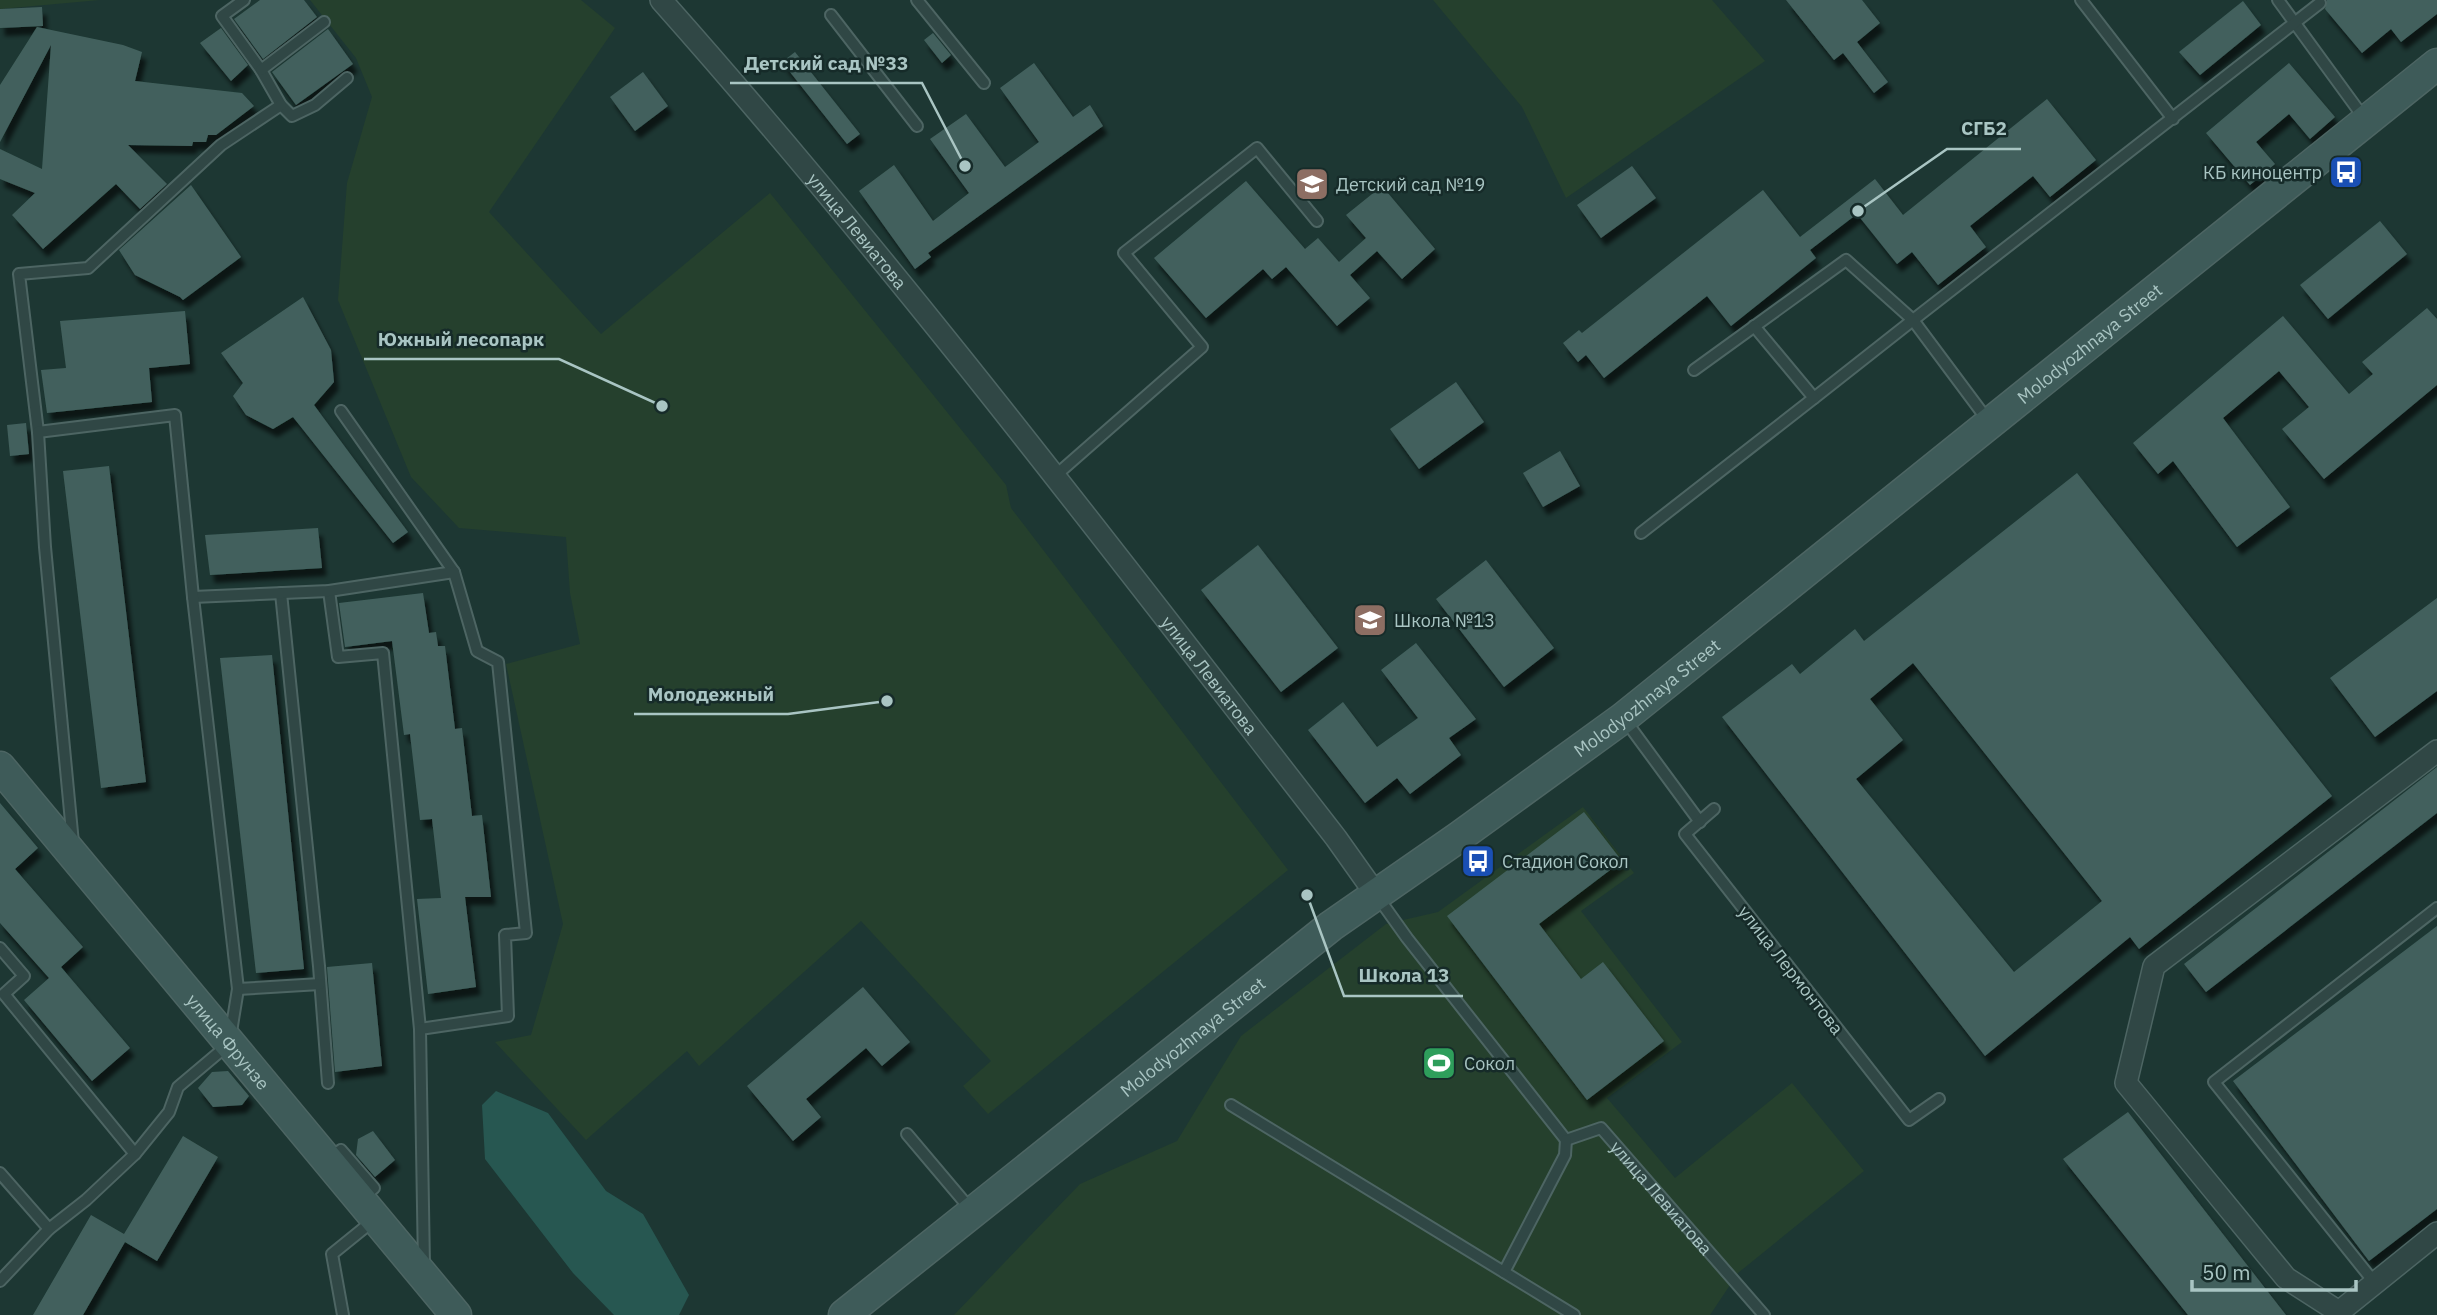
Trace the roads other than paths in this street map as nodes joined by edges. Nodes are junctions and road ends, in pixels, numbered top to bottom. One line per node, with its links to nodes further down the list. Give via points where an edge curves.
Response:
1 (244, 0): 11 (lane, via 222,16)
2 (661, 0): 26 (street, улица Левиатова, via 762,114)
3 (917, 0): 13 (lane)
4 (2081, 0): 15 (lane)
5 (2278, 0): 9 (lane)
6 (2320, 3): 9 (lane)
7 (831, 15): 17 (lane)
8 (324, 22): 11 (lane)
9 (2295, 23): 15 (lane); 16 (lane)
10 (2437, 64): 16 (main road, Molodyozhnaya Street)
11 (261, 69): 14 (lane)
12 (347, 78): 14 (lane, via 315,105 292,116)
13 (984, 83)
14 (281, 105): 25 (lane, via 221,145 88,268 19,274)
15 (2173, 118): 19 (lane)
16 (2366, 120): 24 (main road, Molodyozhnaya Street)
17 (917, 126)
18 (1317, 221): 26 (lane, via 1257,148 1124,253 1202,347)
19 (1913, 320): 20 (lane, via 1846,260); 22 (lane); 24 (lane)
20 (1754, 326): 21 (lane); 22 (lane)
21 (1694, 370)
22 (1814, 398): 27 (lane)
23 (341, 411): 28 (lane)
24 (1991, 424): 32 (main road, Molodyozhnaya Street)
25 (38, 432): 31 (lane, via 175,415); 37 (lane)
26 (1055, 476): 38 (street, улица Левиатова)
27 (1641, 533)
28 (454, 572): 29 (lane); 43 (lane, via 477,651 498,662 526,933 505,935 508,1016)
29 (329, 591): 30 (lane); 43 (lane, via 338,657 383,653)
30 (281, 593): 31 (lane); 41 (lane)
31 (193, 597): 42 (lane)
32 (1623, 718): 36 (lane); 38 (main road, Molodyozhnaya Street)
33 (2437, 751): 60 (street, via 2154,966 2126,1083 2286,1278)
34 (0, 767): 37 (main road, улица Фрунзе)
35 (1714, 809): 36 (lane)
36 (1700, 822): 46 (lane, улица Лермонтова, via 1685,834 1909,1121)
37 (74, 856): 44 (main road, улица Фрунзе)
38 (1375, 893): 49 (lane, улица Левиатова); 53 (main road, Molodyozhnaya Street)
39 (2437, 908): 59 (lane, via 2214,1082)
40 (0, 948): 50 (lane, via 24,976 4,994)
41 (320, 984): 42 (lane); 45 (lane)
42 (238, 989): 44 (lane)
43 (420, 1029): 57 (lane)
44 (229, 1044): 50 (lane, via 178,1087 169,1112); 52 (main road, улица Фрунзе)
45 (328, 1083)
46 (1939, 1098)
47 (1231, 1105): 56 (lane)
48 (907, 1134): 53 (lane)
49 (1566, 1140): 56 (lane, via 1565,1155); 65 (lane, улица Левиатова, via 1601,1128)
50 (135, 1154): 54 (lane)
51 (2, 1179): 54 (lane)
52 (369, 1209): 57 (main road, улица Фрунзе); 61 (lane, via 332,1254)
53 (972, 1211): 63 (main road, Molodyozhnaya Street)
54 (49, 1229): 58 (lane)
55 (2437, 1233): 59 (street)
56 (1504, 1272): 64 (lane)
57 (424, 1276): 62 (main road, улица Фрунзе)
58 (0, 1281)
59 (2374, 1282): 60 (street)
60 (2338, 1313)
61 (343, 1315)
62 (456, 1315)
63 (844, 1315)
64 (1574, 1315)
65 (1764, 1315)

